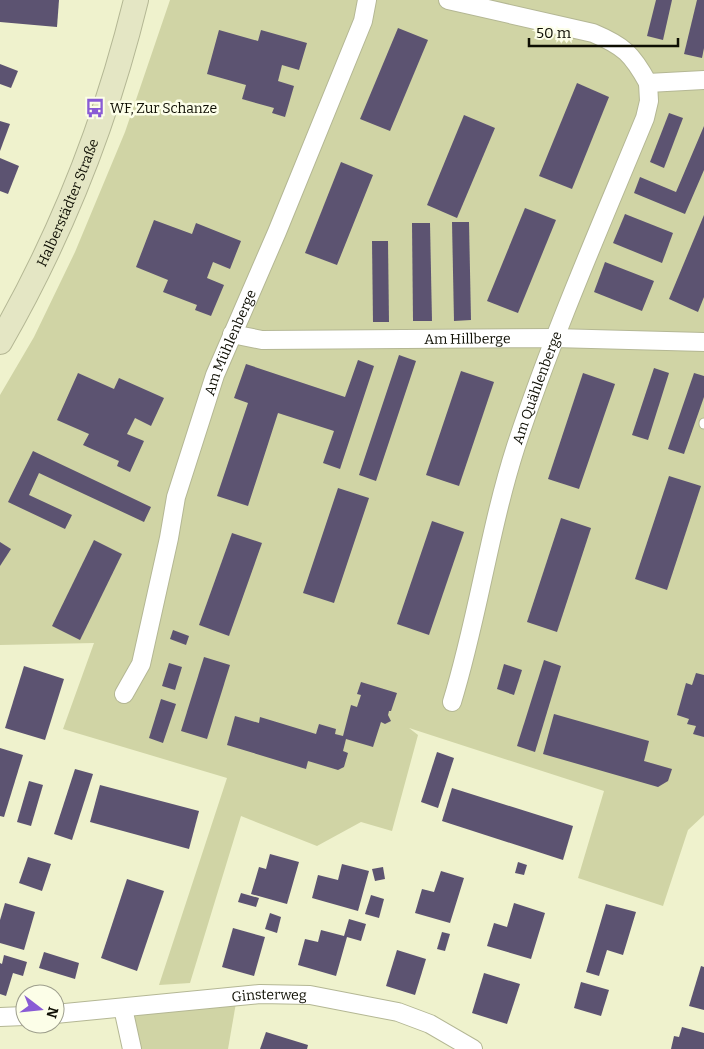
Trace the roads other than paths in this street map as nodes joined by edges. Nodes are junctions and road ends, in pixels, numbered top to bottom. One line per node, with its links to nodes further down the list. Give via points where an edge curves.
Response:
1 (136, 0): 8 (main road, Halberstädter Straße, via 113,82 77,183 48,250)
2 (367, 0): 6 (street, Am Mühlenberge, via 363,22)
3 (448, 0): 5 (street, via 593,33 627,52)
4 (704, 80): 5 (street)
5 (648, 83): 7 (street, Am Quählenberge, via 649,101 645,118)
6 (232, 334): 7 (street, Am Hillberge, via 262,340); 10 (street, Am Mühlenberge, via 176,497 141,664)
7 (554, 338): 9 (street, Am Hillberge); 11 (street, Am Quählenberge, via 511,464)
8 (0, 342)
9 (704, 342)
10 (124, 694)
11 (452, 702)
12 (122, 1008): 13 (street, Ginsterweg); 16 (street); 17 (street, Ginsterweg, via 260,994 310,995 398,1012 430,1024)
13 (65, 1013)
14 (15, 1016): 15 (street)
15 (0, 1017)
16 (132, 1049)
17 (473, 1049)

